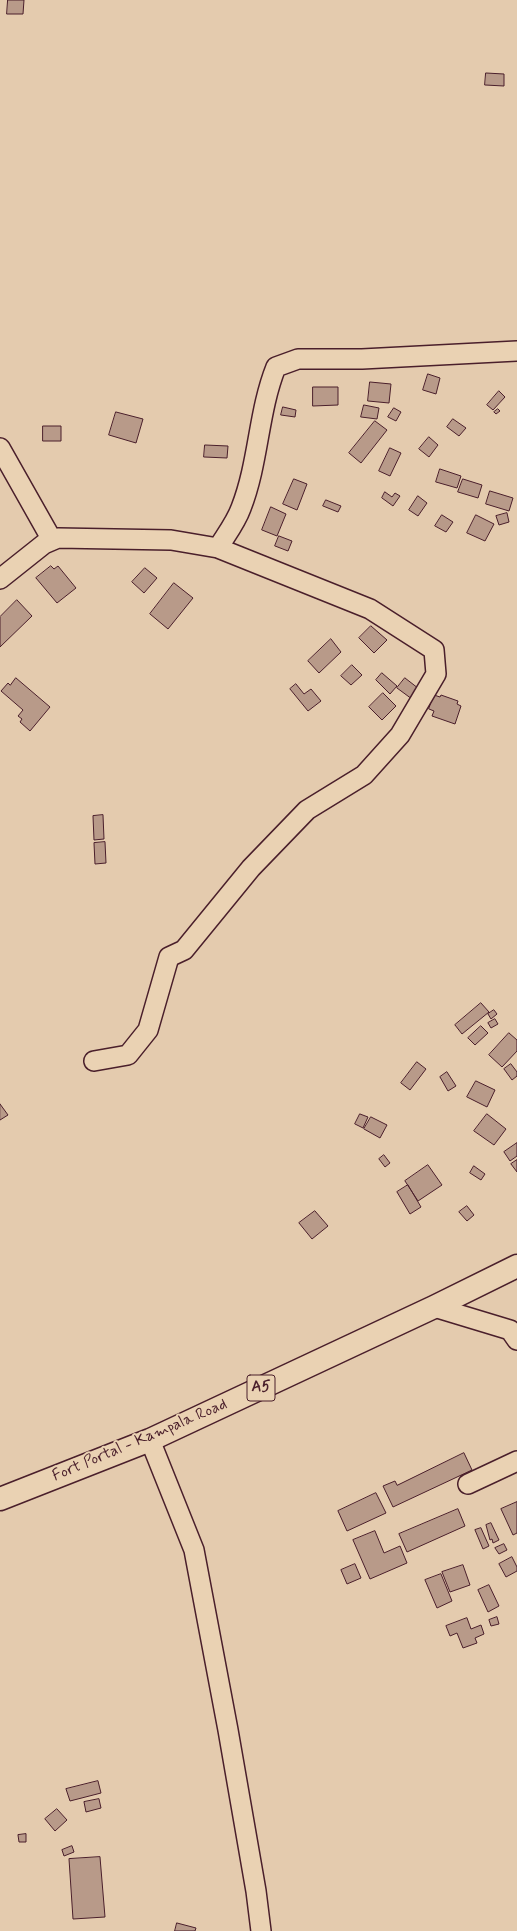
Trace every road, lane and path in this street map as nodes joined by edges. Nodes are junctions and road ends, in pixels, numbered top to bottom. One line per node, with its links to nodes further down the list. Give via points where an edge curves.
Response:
1 (517, 351): 4 (street, via 362,359 298,359 276,367 269,384 255,459 241,508)
2 (0, 448): 3 (street)
3 (52, 540): 4 (street, via 170,540); 5 (street, via 32,552)
4 (218, 548): 6 (street, via 370,609 434,650 436,674 400,735 364,775 307,810 251,868 184,950 169,957 148,1030 128,1055)
5 (0, 579)
6 (94, 1061)
7 (517, 1266): 8 (main road, Fort Portal - Kampala Road / A5)
8 (434, 1308): 9 (street, via 510,1330); 10 (main road, Fort Portal - Kampala Road / A5)
9 (517, 1340)
10 (150, 1440): 13 (main road, Fort Portal - Kampala Road / A5); 14 (street, via 194,1550 228,1730)
11 (517, 1461): 12 (street)
12 (468, 1484)
13 (0, 1499)
14 (261, 1931)

